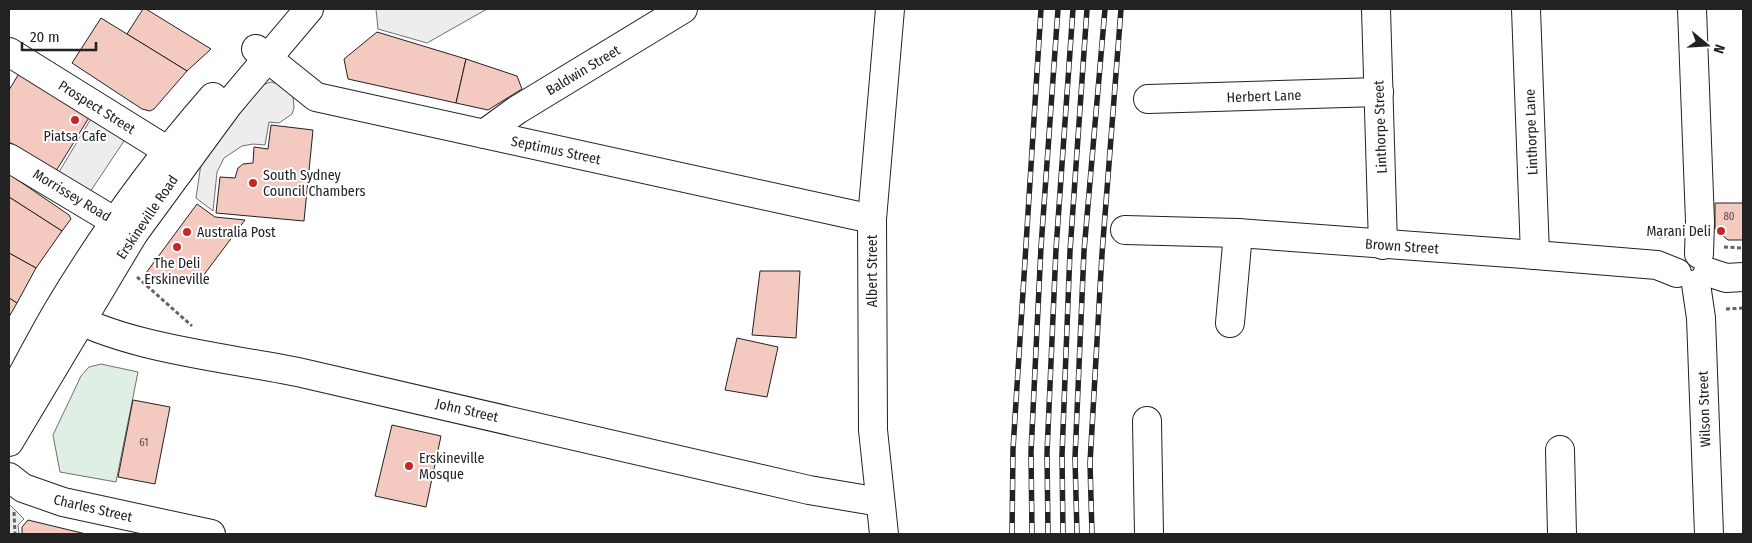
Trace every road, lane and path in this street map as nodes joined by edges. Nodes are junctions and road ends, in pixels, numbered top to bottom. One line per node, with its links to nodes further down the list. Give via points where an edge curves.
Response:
1 (296, 9): 9 (street, Erskineville Road)
2 (309, 9): 9 (street, Erskineville Road)
3 (683, 9): 12 (street, Baldwin Street, via 517,110)
4 (890, 9): 15 (street, Albert Street)
5 (1376, 9): 10 (street, Linthorpe Street)
6 (1526, 9): 21 (street, Linthorpe Lane)
7 (1692, 9): 22 (street, Wilson Street)
8 (9, 52): 14 (street, Prospect Street)
9 (261, 54): 12 (street, Septimus Street, via 316,97); 14 (street, Erskineville Road, via 228,105)
10 (1379, 92): 11 (street, Herbert Lane); 19 (street, Linthorpe Street)
11 (1148, 99)
12 (484, 134): 15 (street, Septimus Street)
13 (9, 158): 16 (street, Morrissey Road)
14 (176, 158): 16 (street, Erskineville Road)
15 (872, 219): 35 (street, Albert Street, via 873,430)
16 (125, 227): 27 (street, Erskineville Road)
17 (1125, 230): 18 (street, Brown Street)
18 (1238, 233): 19 (street, Brown Street); 28 (street)
19 (1383, 245): 21 (street, Brown Street)
20 (1743, 248): 22 (path)
21 (1535, 255): 22 (street, Brown Street)
22 (1700, 266): 24 (street, Brown Street, via 1726,278); 42 (street, Wilson Street)
23 (135, 275): 29 (path)
24 (1743, 277)
25 (1743, 308): 26 (path)
26 (1718, 309)
27 (69, 316): 29 (street, John Street, via 147,342); 30 (street, Erskineville Road); 32 (street, Erskineville Road)
28 (1230, 323)
29 (228, 358): 35 (street, John Street, via 809,490)
30 (9, 400)
31 (1147, 421): 40 (street)
32 (9, 442)
33 (1560, 450): 41 (street)
34 (9, 477): 38 (street, Charles Street, via 24,488 63,502)
35 (880, 502): 39 (street, Albert Street)
36 (14, 508): 37 (path)
37 (15, 534)
38 (211, 534)
39 (884, 534)
40 (1149, 534)
41 (1562, 534)
42 (1709, 534)

